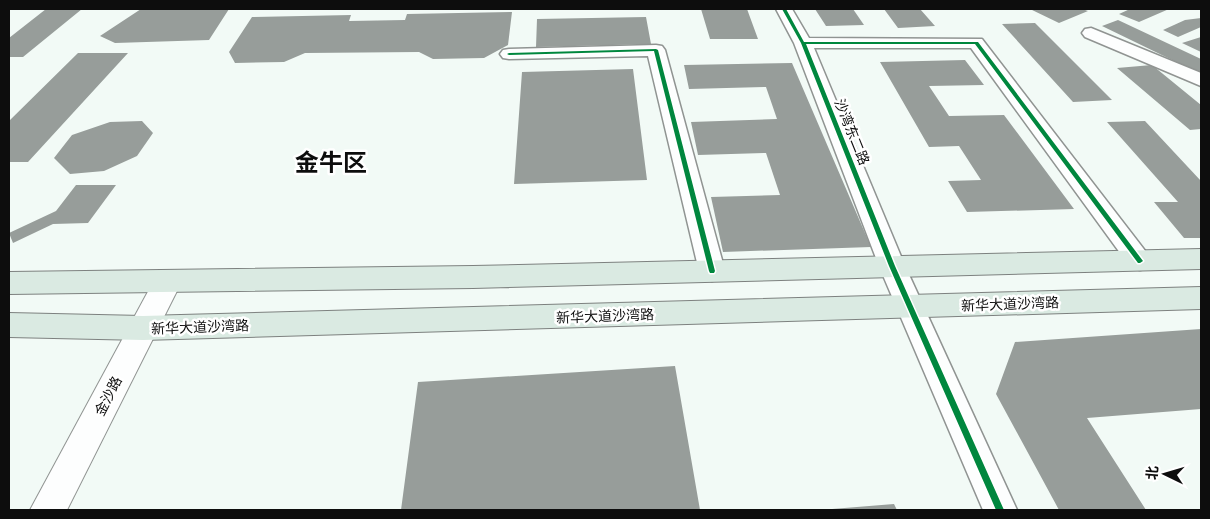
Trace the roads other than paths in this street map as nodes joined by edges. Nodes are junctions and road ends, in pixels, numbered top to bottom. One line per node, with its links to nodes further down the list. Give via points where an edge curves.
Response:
1 (784, 9): 3 (street, 沙湾东二路)
2 (1091, 33): 5 (street)
3 (803, 43): 7 (street, via 976,42); 8 (street, 沙湾东二路)
4 (509, 54): 9 (street, via 656,50)
5 (1201, 80)
6 (1201, 259): 7 (main road)
7 (1140, 260): 8 (main road)
8 (892, 266): 9 (main road); 13 (street, 沙湾东二路)
9 (712, 271): 10 (main road)
10 (168, 281): 11 (main road); 15 (street, 金沙路)
11 (9, 283)
12 (1201, 298): 13 (main road, 新华大道沙湾路)
13 (912, 308): 15 (main road, 新华大道沙湾路); 17 (street, 沙湾东二路)
14 (9, 325): 15 (main road, 新华大道沙湾路)
15 (143, 328): 16 (street, 金沙路)
16 (48, 510)
17 (1000, 510)

